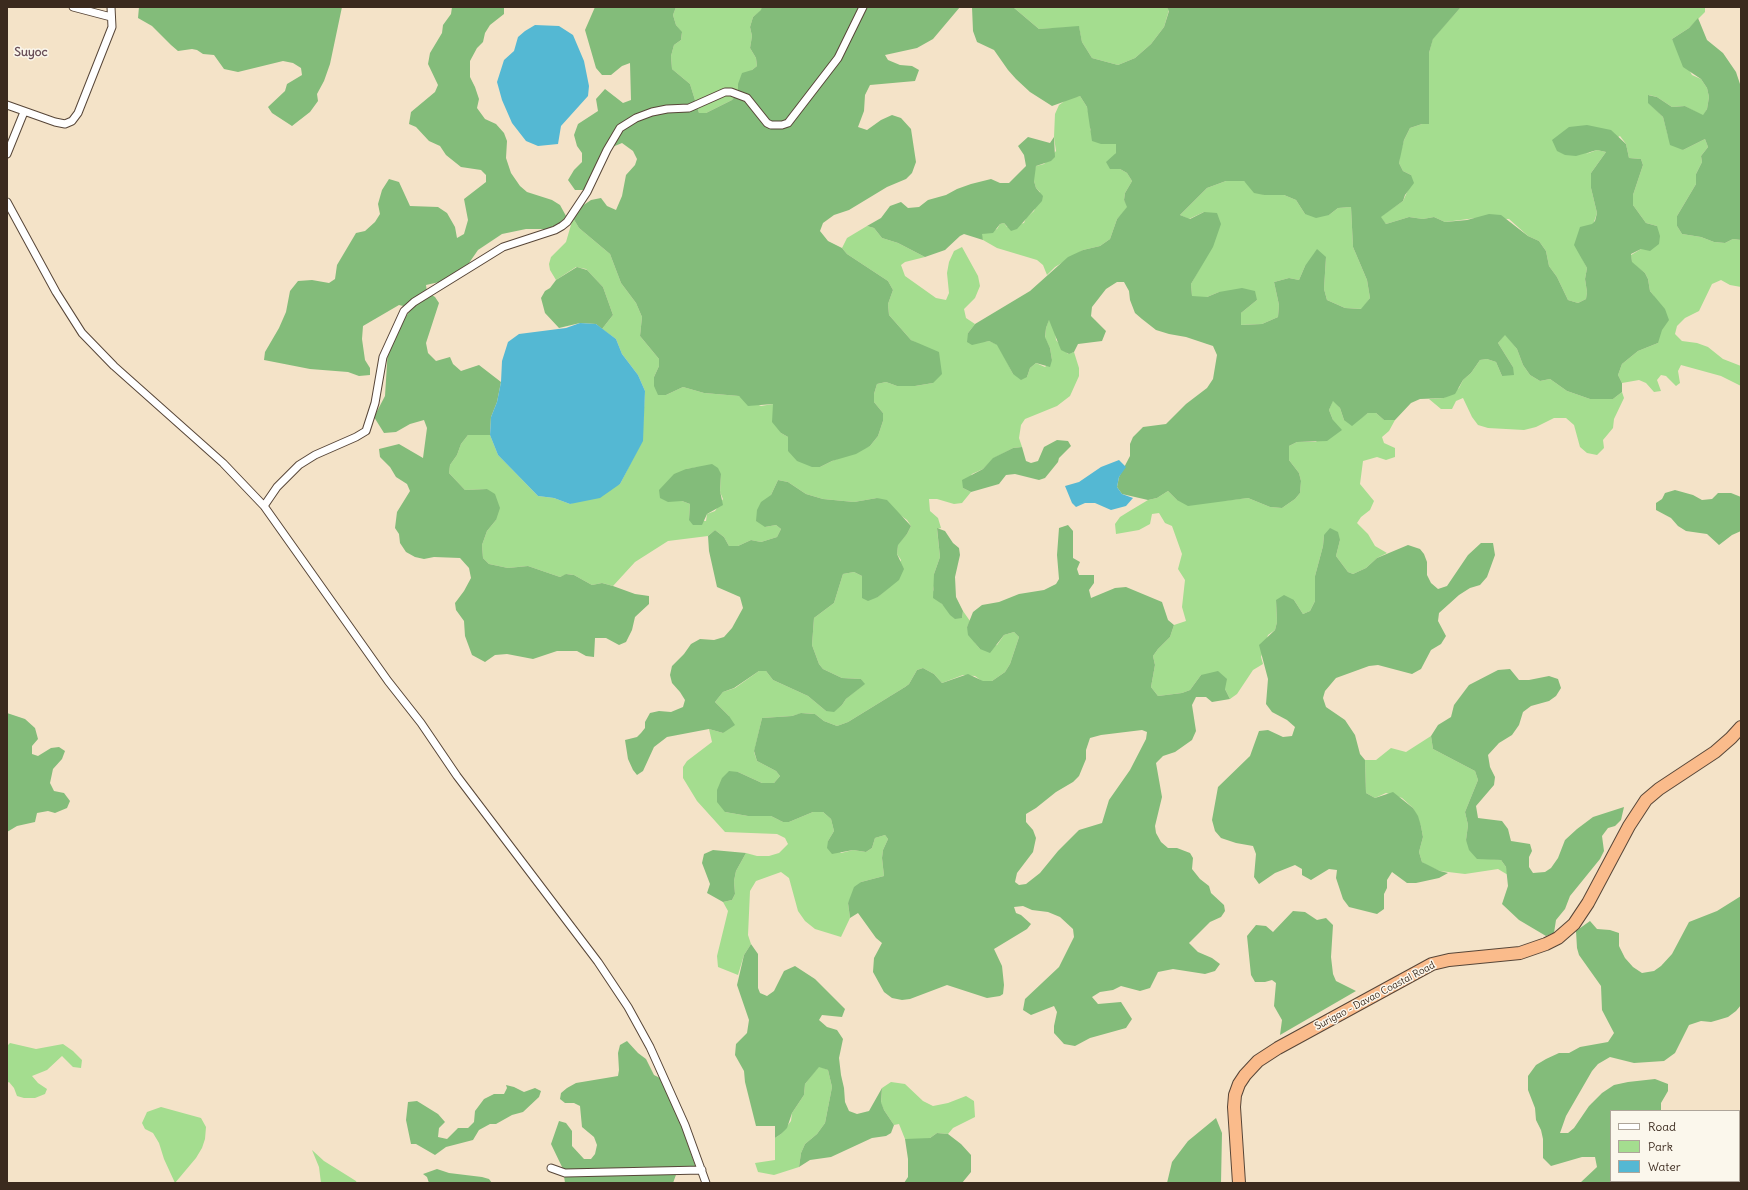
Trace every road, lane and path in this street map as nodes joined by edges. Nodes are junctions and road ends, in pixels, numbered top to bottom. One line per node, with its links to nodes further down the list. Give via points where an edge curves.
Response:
1 (73, 7): 4 (street)
2 (111, 7): 4 (street)
3 (863, 7): 9 (street, via 838,58 788,123 767,123 747,98 726,92 689,108 652,112 620,128 587,192 567,222 555,230 503,247 414,302 404,311 383,357 375,403 366,431 299,465 277,487)
4 (111, 17): 6 (street, via 112,27 75,118 65,124)
5 (7, 105): 6 (street)
6 (24, 112): 7 (street)
7 (7, 154)
8 (7, 202): 9 (street, via 56,292 82,333 114,366 222,462)
9 (264, 506): 12 (street, via 457,776 555,903 623,998 667,1084)
10 (1741, 727): 14 (highway, Surigao - Davao Coastal Road, via 1715,752 1646,800 1629,826 1588,903 1574,924 1558,938 1520,953 1432,964 1258,1061 1245,1075 1235,1095)
11 (551, 1168): 12 (street, via 565,1173)
12 (702, 1170): 13 (street)
13 (706, 1183)
14 (1239, 1183)

